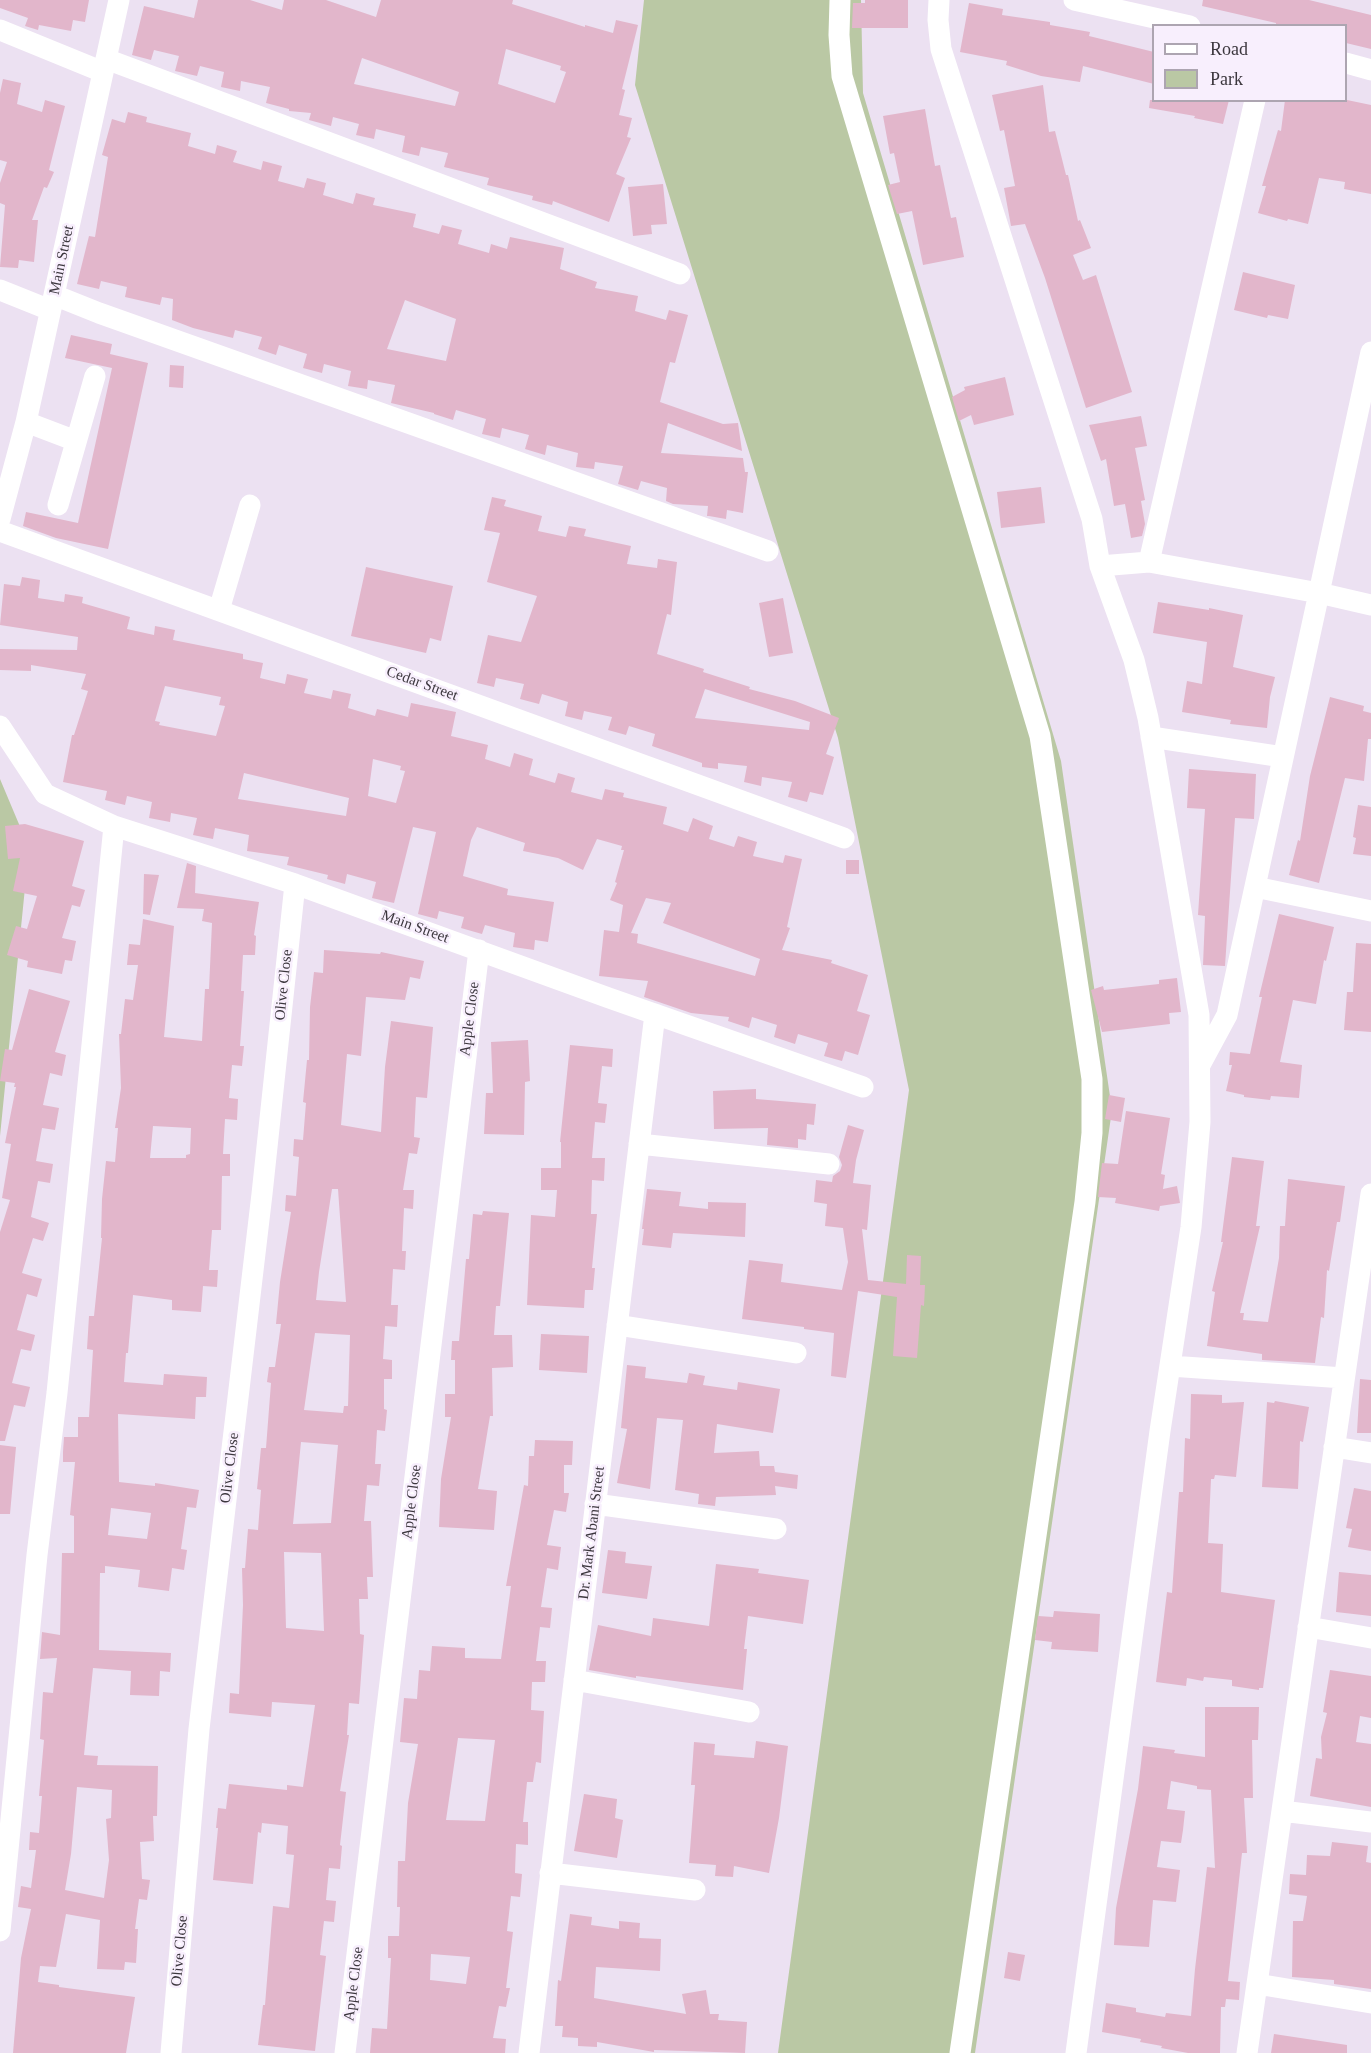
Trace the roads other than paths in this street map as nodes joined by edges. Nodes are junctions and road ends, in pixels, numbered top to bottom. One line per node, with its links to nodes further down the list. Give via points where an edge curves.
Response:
1 (119, 0): 8 (street, Main Street)
2 (840, 0): 66 (street, via 842,76 1040,736 1092,1079 1092,1133 1084,1202)
3 (939, 0): 24 (street, via 941,49 1092,519)
4 (1074, 0): 5 (street)
5 (1181, 24)
6 (0, 30): 8 (street)
7 (1347, 63): 9 (street)
8 (104, 66): 11 (street); 13 (street, Main Street)
9 (1371, 70)
10 (1255, 102): 23 (street)
11 (680, 274)
12 (0, 290): 13 (street)
13 (52, 303): 16 (street, Main Street); 22 (street, via 110,317)
14 (1371, 352): 25 (street)
15 (95, 376): 17 (street)
16 (26, 422): 17 (street); 20 (street, Main Street)
17 (76, 441): 18 (street)
18 (57, 504)
19 (250, 505): 27 (street)
20 (0, 519)
21 (0, 531): 27 (street, Cedar Street)
22 (768, 551)
23 (1149, 562): 24 (street); 25 (street)
24 (1100, 566): 29 (street, via 1134,660)
25 (1319, 593): 26 (street); 30 (street)
26 (1371, 605)
27 (219, 610): 32 (street, Cedar Street)
28 (0, 726): 31 (street, Main Street, via 45,794)
29 (1151, 738): 30 (street); 38 (street, via 1199,1015)
30 (1283, 757): 34 (street)
31 (114, 826): 33 (street, Main Street); 60 (street)
32 (844, 838)
33 (295, 884): 36 (street, Main Street); 64 (street, Olive Close, via 199,1729)
34 (1255, 887): 35 (street); 38 (street, via 1227,1015)
35 (1371, 911)
36 (479, 951): 37 (street, Main Street); 65 (street, Apple Close)
37 (655, 1014): 39 (street, Main Street); 40 (street, Dr. Mark Abani Street)
38 (1199, 1066): 46 (street, via 1200,1122 1191,1227)
39 (863, 1087)
40 (639, 1144): 41 (street); 44 (street, Dr. Mark Abani Street)
41 (829, 1164)
42 (1371, 1194): 43 (street)
43 (1365, 1282): 47 (street)
44 (617, 1325): 45 (street); 50 (street, Dr. Mark Abani Street)
45 (796, 1353)
46 (1170, 1366): 47 (street); 67 (street)
47 (1344, 1378): 48 (street)
48 (1334, 1447): 49 (street); 52 (street)
49 (1371, 1453)
50 (595, 1504): 51 (street); 54 (street, Dr. Mark Abani Street)
51 (776, 1529)
52 (1308, 1627): 53 (street); 56 (street)
53 (1371, 1638)
54 (574, 1680): 55 (street); 58 (street, Dr. Mark Abani Street)
55 (748, 1712)
56 (1282, 1811): 57 (street); 61 (street)
57 (1371, 1822)
58 (550, 1873): 59 (street); 63 (street, Dr. Mark Abani Street)
59 (695, 1890)
60 (0, 1931)
61 (1257, 1984): 62 (street); 68 (street)
62 (1371, 2003)
63 (535, 2052)
64 (171, 2053)
65 (345, 2053)
66 (960, 2053)
67 (1076, 2053)
68 (1247, 2053)

